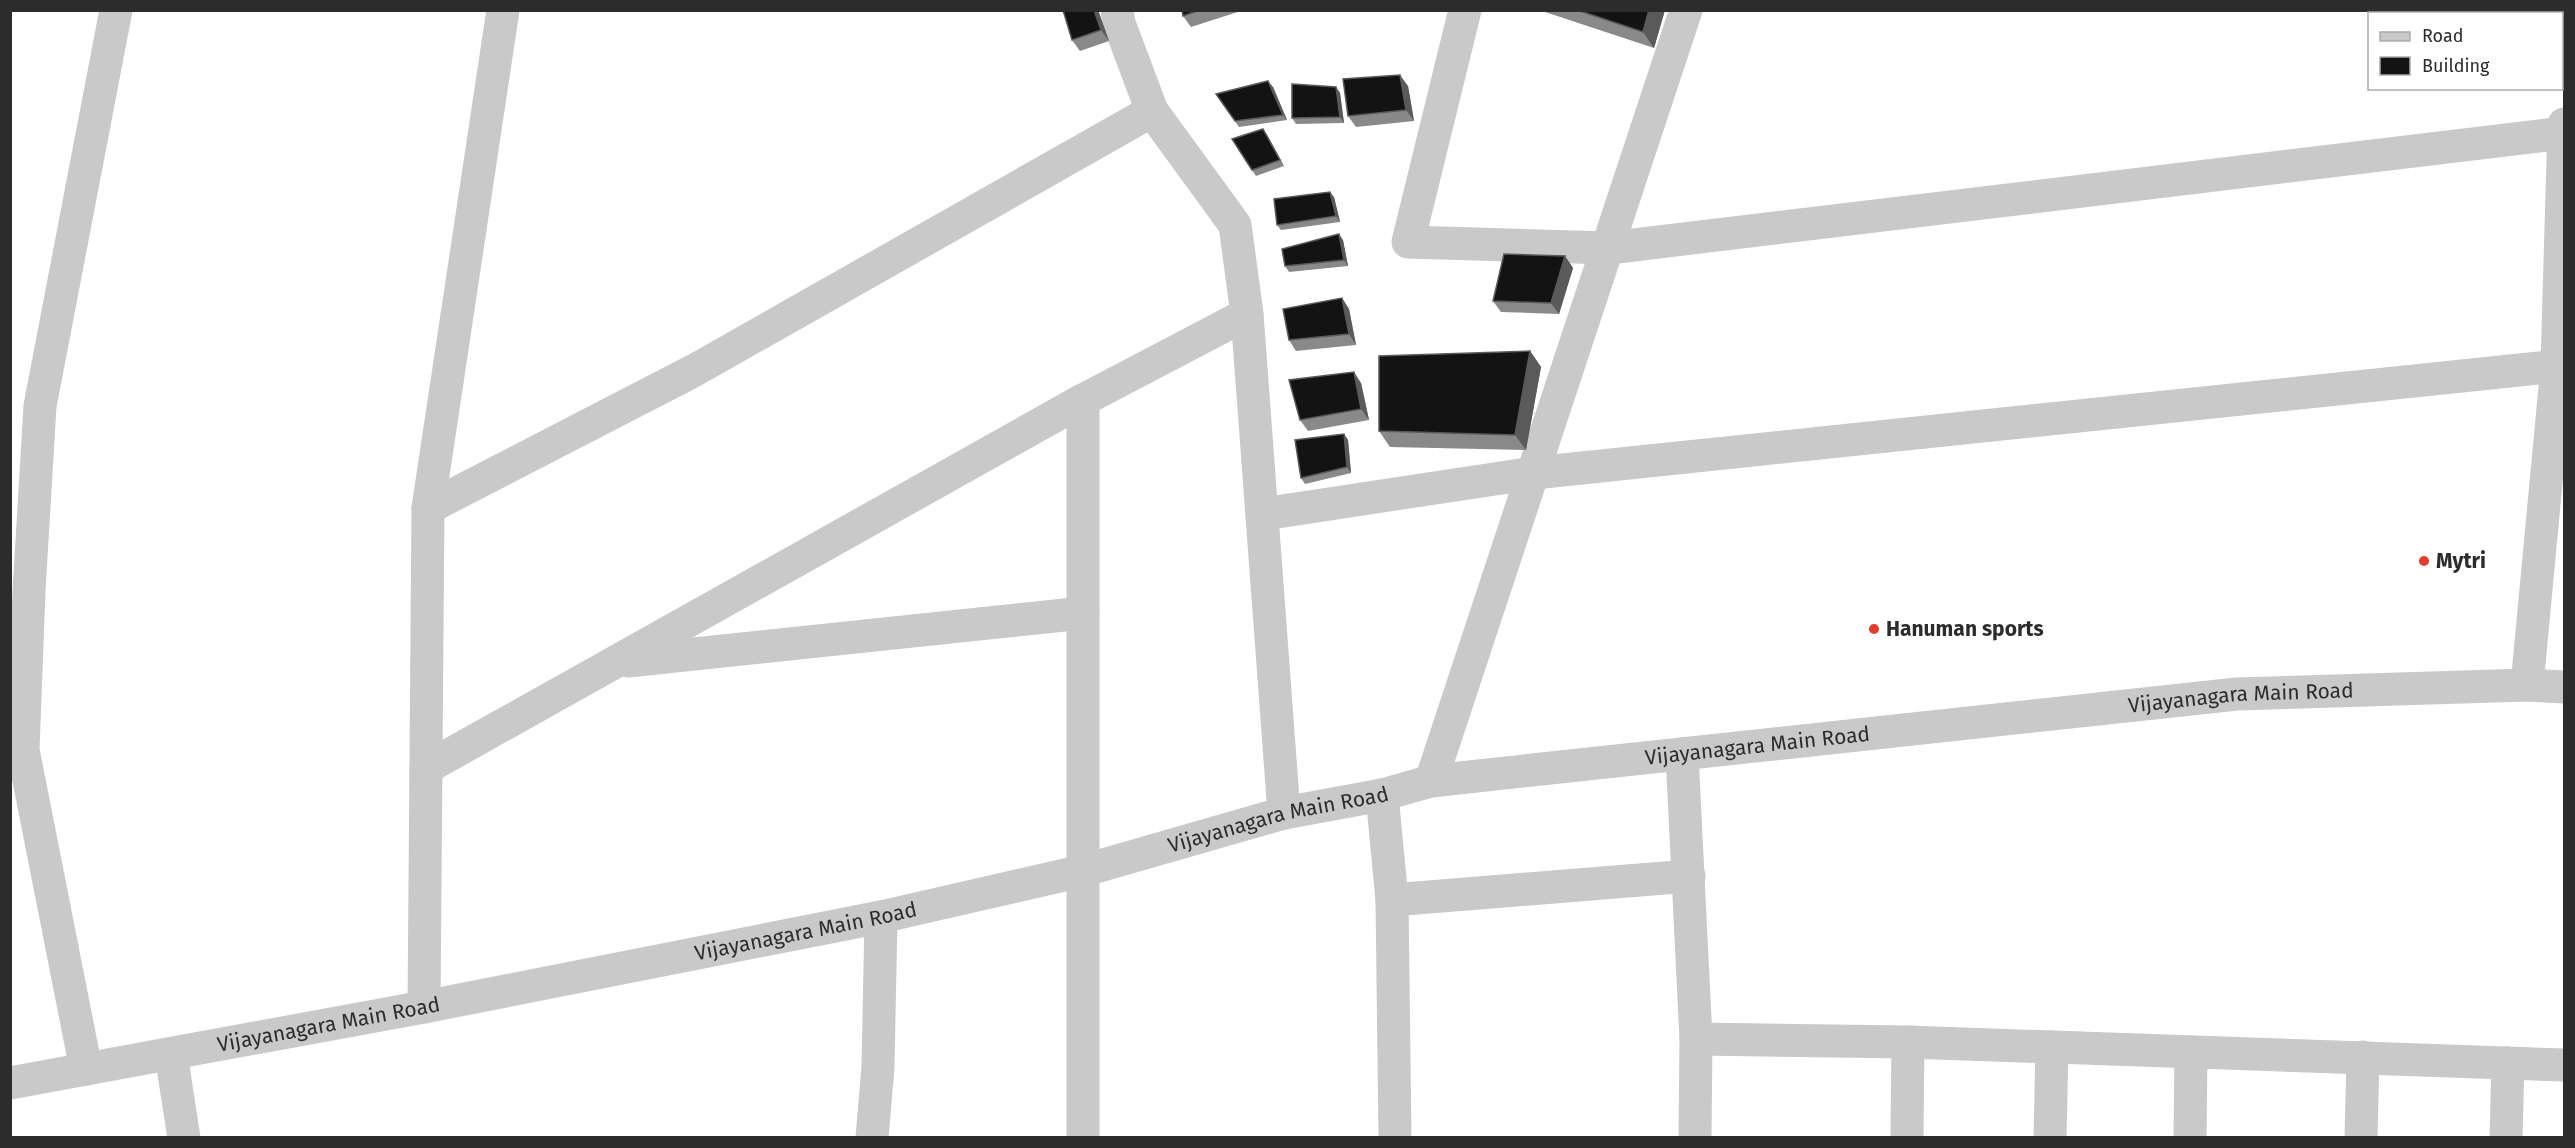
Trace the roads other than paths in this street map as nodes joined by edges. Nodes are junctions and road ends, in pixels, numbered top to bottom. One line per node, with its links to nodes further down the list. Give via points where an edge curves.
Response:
1 (116, 10): 37 (street, via 40,406 23,750)
2 (503, 10): 13 (street)
3 (1117, 10): 6 (street)
4 (1465, 10): 8 (street, via 1407,242)
5 (1686, 10): 8 (street)
6 (1152, 111): 9 (street, via 1235,225); 13 (street, via 695,370)
7 (2564, 128): 8 (street); 10 (street)
8 (1609, 248): 12 (street)
9 (1247, 314): 11 (street); 14 (street)
10 (2557, 366): 12 (street); 17 (street)
11 (1083, 400): 15 (street); 16 (street)
12 (1534, 473): 14 (street); 21 (street)
13 (428, 508): 20 (street)
14 (1263, 514): 23 (street)
15 (1083, 613): 16 (street); 24 (street)
16 (615, 662): 20 (street)
17 (2527, 685): 18 (street, Vijayanagara Main Road); 19 (street, Vijayanagara Main Road, via 2237,694)
18 (2565, 687)
19 (1682, 754): 21 (street, Vijayanagara Main Road); 25 (street)
20 (426, 768): 28 (street)
21 (1431, 781): 22 (street, Vijayanagara Main Road)
22 (1382, 795): 23 (street, Vijayanagara Main Road); 26 (street)
23 (1284, 813): 24 (street, Vijayanagara Main Road)
24 (1082, 871): 27 (street, Vijayanagara Main Road); 41 (street)
25 (1689, 876): 26 (street); 29 (street)
26 (1392, 900): 42 (street)
27 (881, 917): 28 (street, Vijayanagara Main Road); 40 (street, via 878,1067)
28 (424, 1008): 33 (street, Vijayanagara Main Road)
29 (1696, 1039): 30 (street); 43 (street)
30 (1908, 1042): 31 (street); 44 (street)
31 (2052, 1047): 32 (street); 45 (street)
32 (2191, 1052): 34 (street); 46 (street)
33 (171, 1054): 37 (street, Vijayanagara Main Road); 39 (street)
34 (2363, 1057): 35 (street); 47 (street)
35 (2508, 1062): 36 (street); 48 (street)
36 (2565, 1065)
37 (86, 1069): 38 (street, Vijayanagara Main Road)
38 (10, 1083)
39 (184, 1137)
40 (872, 1137)
41 (1083, 1137)
42 (1395, 1137)
43 (1695, 1137)
44 (1907, 1137)
45 (2050, 1137)
46 (2190, 1137)
47 (2361, 1137)
48 (2506, 1137)

